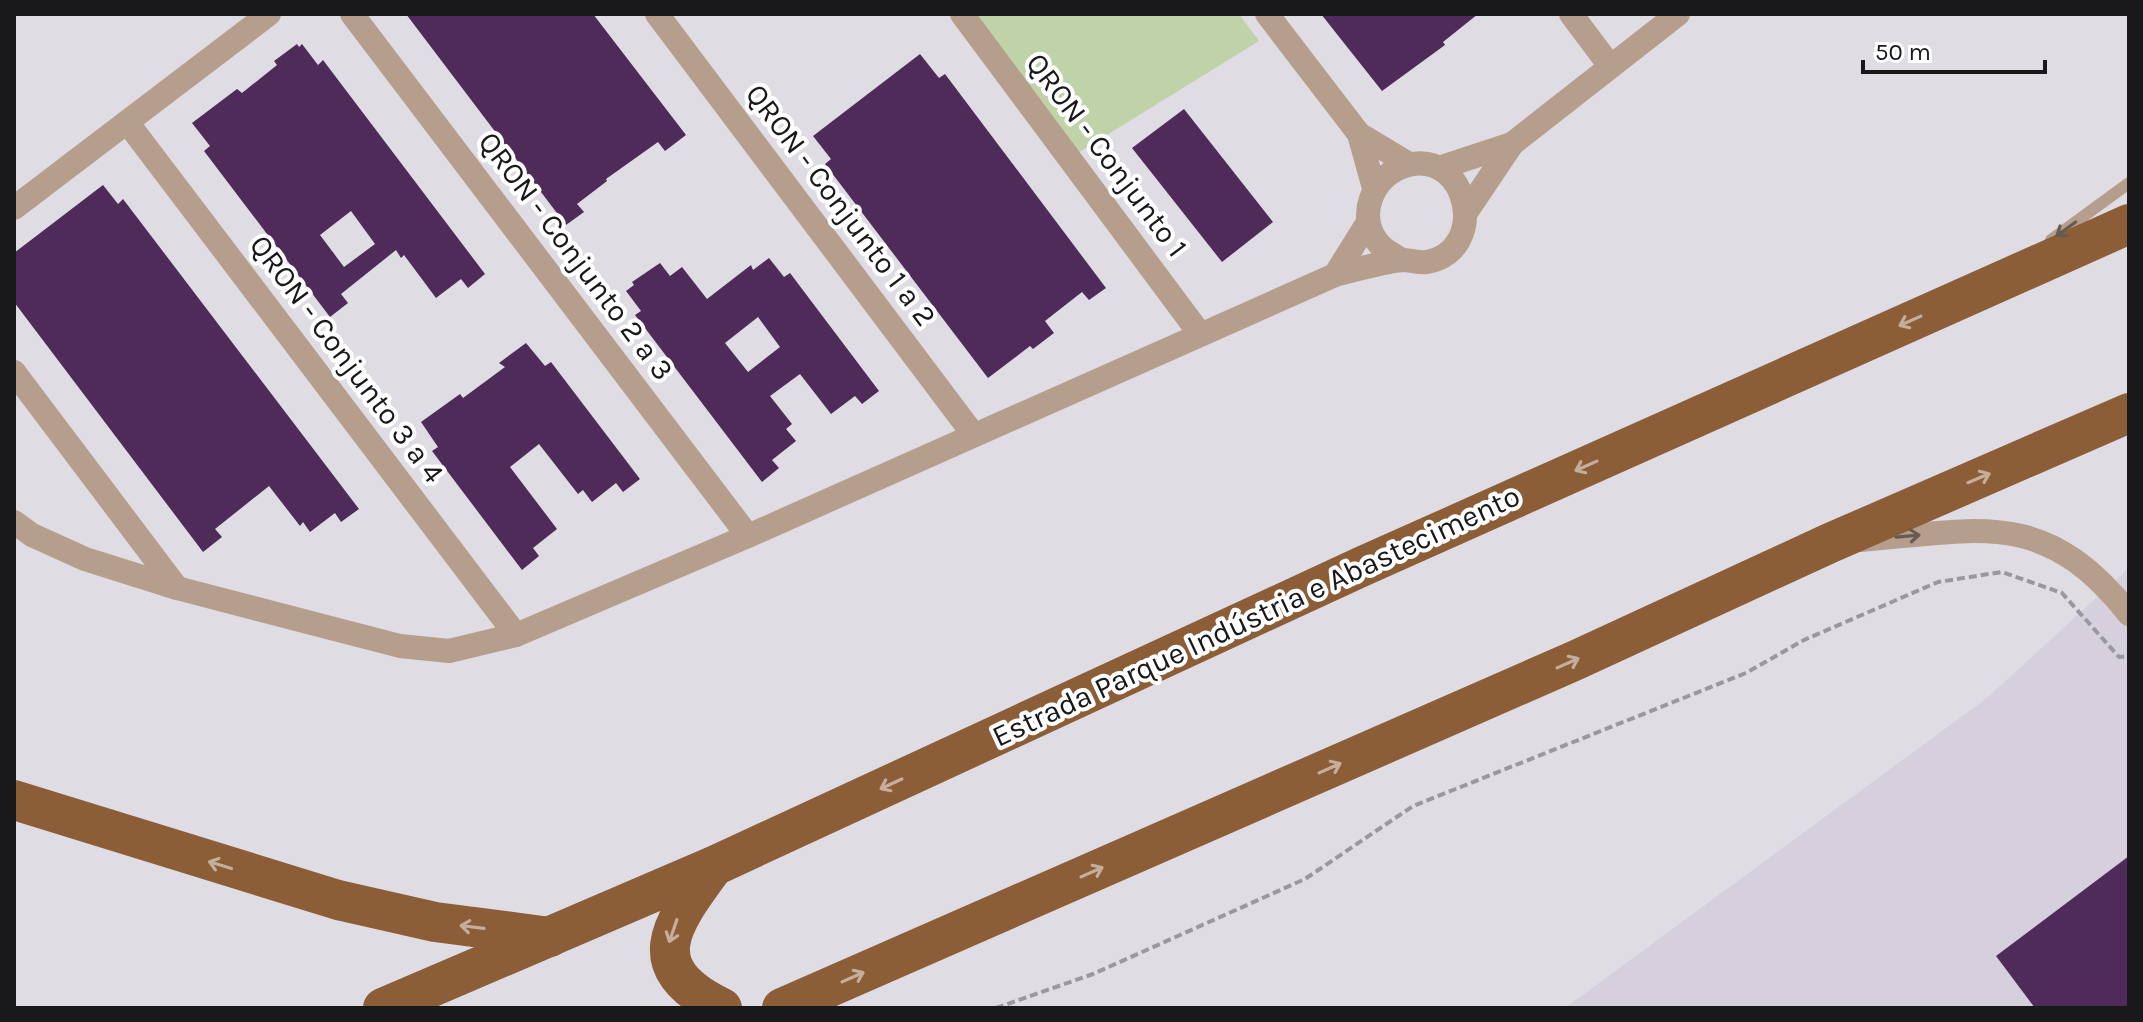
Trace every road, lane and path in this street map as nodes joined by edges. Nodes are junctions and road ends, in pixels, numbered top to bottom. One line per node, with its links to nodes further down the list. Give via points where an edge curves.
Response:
1 (269, 14): 9 (street)
2 (352, 14): 30 (street, QRON - Conjunto 2 a 3)
3 (657, 14): 28 (street, QRON - Conjunto 1 a 2)
4 (962, 14): 25 (street, QRON - Conjunto 1)
5 (1267, 14): 10 (street)
6 (1571, 14): 8 (street)
7 (1678, 14): 8 (street)
8 (1610, 66): 11 (street)
9 (127, 122): 16 (street); 34 (street, QRON - Conjunto 3 a 4)
10 (1359, 134): 12 (street); 15 (street)
11 (1512, 144): 13 (street); 17 (street)
12 (1409, 164): 13 (street); 15 (street, via 1389,172)
13 (1439, 168): 17 (street, via 1459,186)
14 (2129, 183): 20 (lane, one-way to 20)
15 (1374, 188): 18 (street)
16 (14, 208)
17 (1467, 211): 22 (street, via 1462,234 1448,253 1426,262)
18 (1368, 222): 22 (street, via 1380,245); 23 (street)
19 (2129, 224): 24 (highway, Estrada Parque Indústria e Abastecimento)
20 (2043, 245)
21 (2031, 254): 24 (lane)
22 (1402, 260): 23 (street)
23 (1335, 275): 25 (street)
24 (1982, 290): 37 (highway, Estrada Parque Indústria e Abastecimento, one-way to 37, via 1377,560)
25 (1200, 334): 28 (street)
26 (14, 372): 32 (street)
27 (2129, 413): 31 (highway, one-way to 27)
28 (973, 434): 30 (street)
29 (14, 522): 32 (street, via 85,559)
30 (748, 536): 34 (street)
31 (1830, 543): 33 (street, one-way to 33, via 1997,530 2023,535 2079,562); 41 (highway, one-way to 31, via 1574,661)
32 (177, 588): 34 (street, via 400,646 449,651)
33 (2129, 614)
34 (516, 635)
35 (2129, 656): 42 (path, via 2119,657 2062,593 2002,572 1938,582 1804,640 1746,673 1413,806 1305,879 1093,974)
36 (14, 800): 38 (highway, one-way to 36, via 435,922 338,900)
37 (714, 866): 38 (highway, Estrada Parque Indústria e Abastecimento); 40 (highway, one-way to 40, via 682,909 668,950 674,969 688,985)
38 (550, 937): 39 (highway, Estrada Parque Indústria e Abastecimento)
39 (383, 1008)
40 (722, 1008)
41 (782, 1008)
42 (996, 1008)

